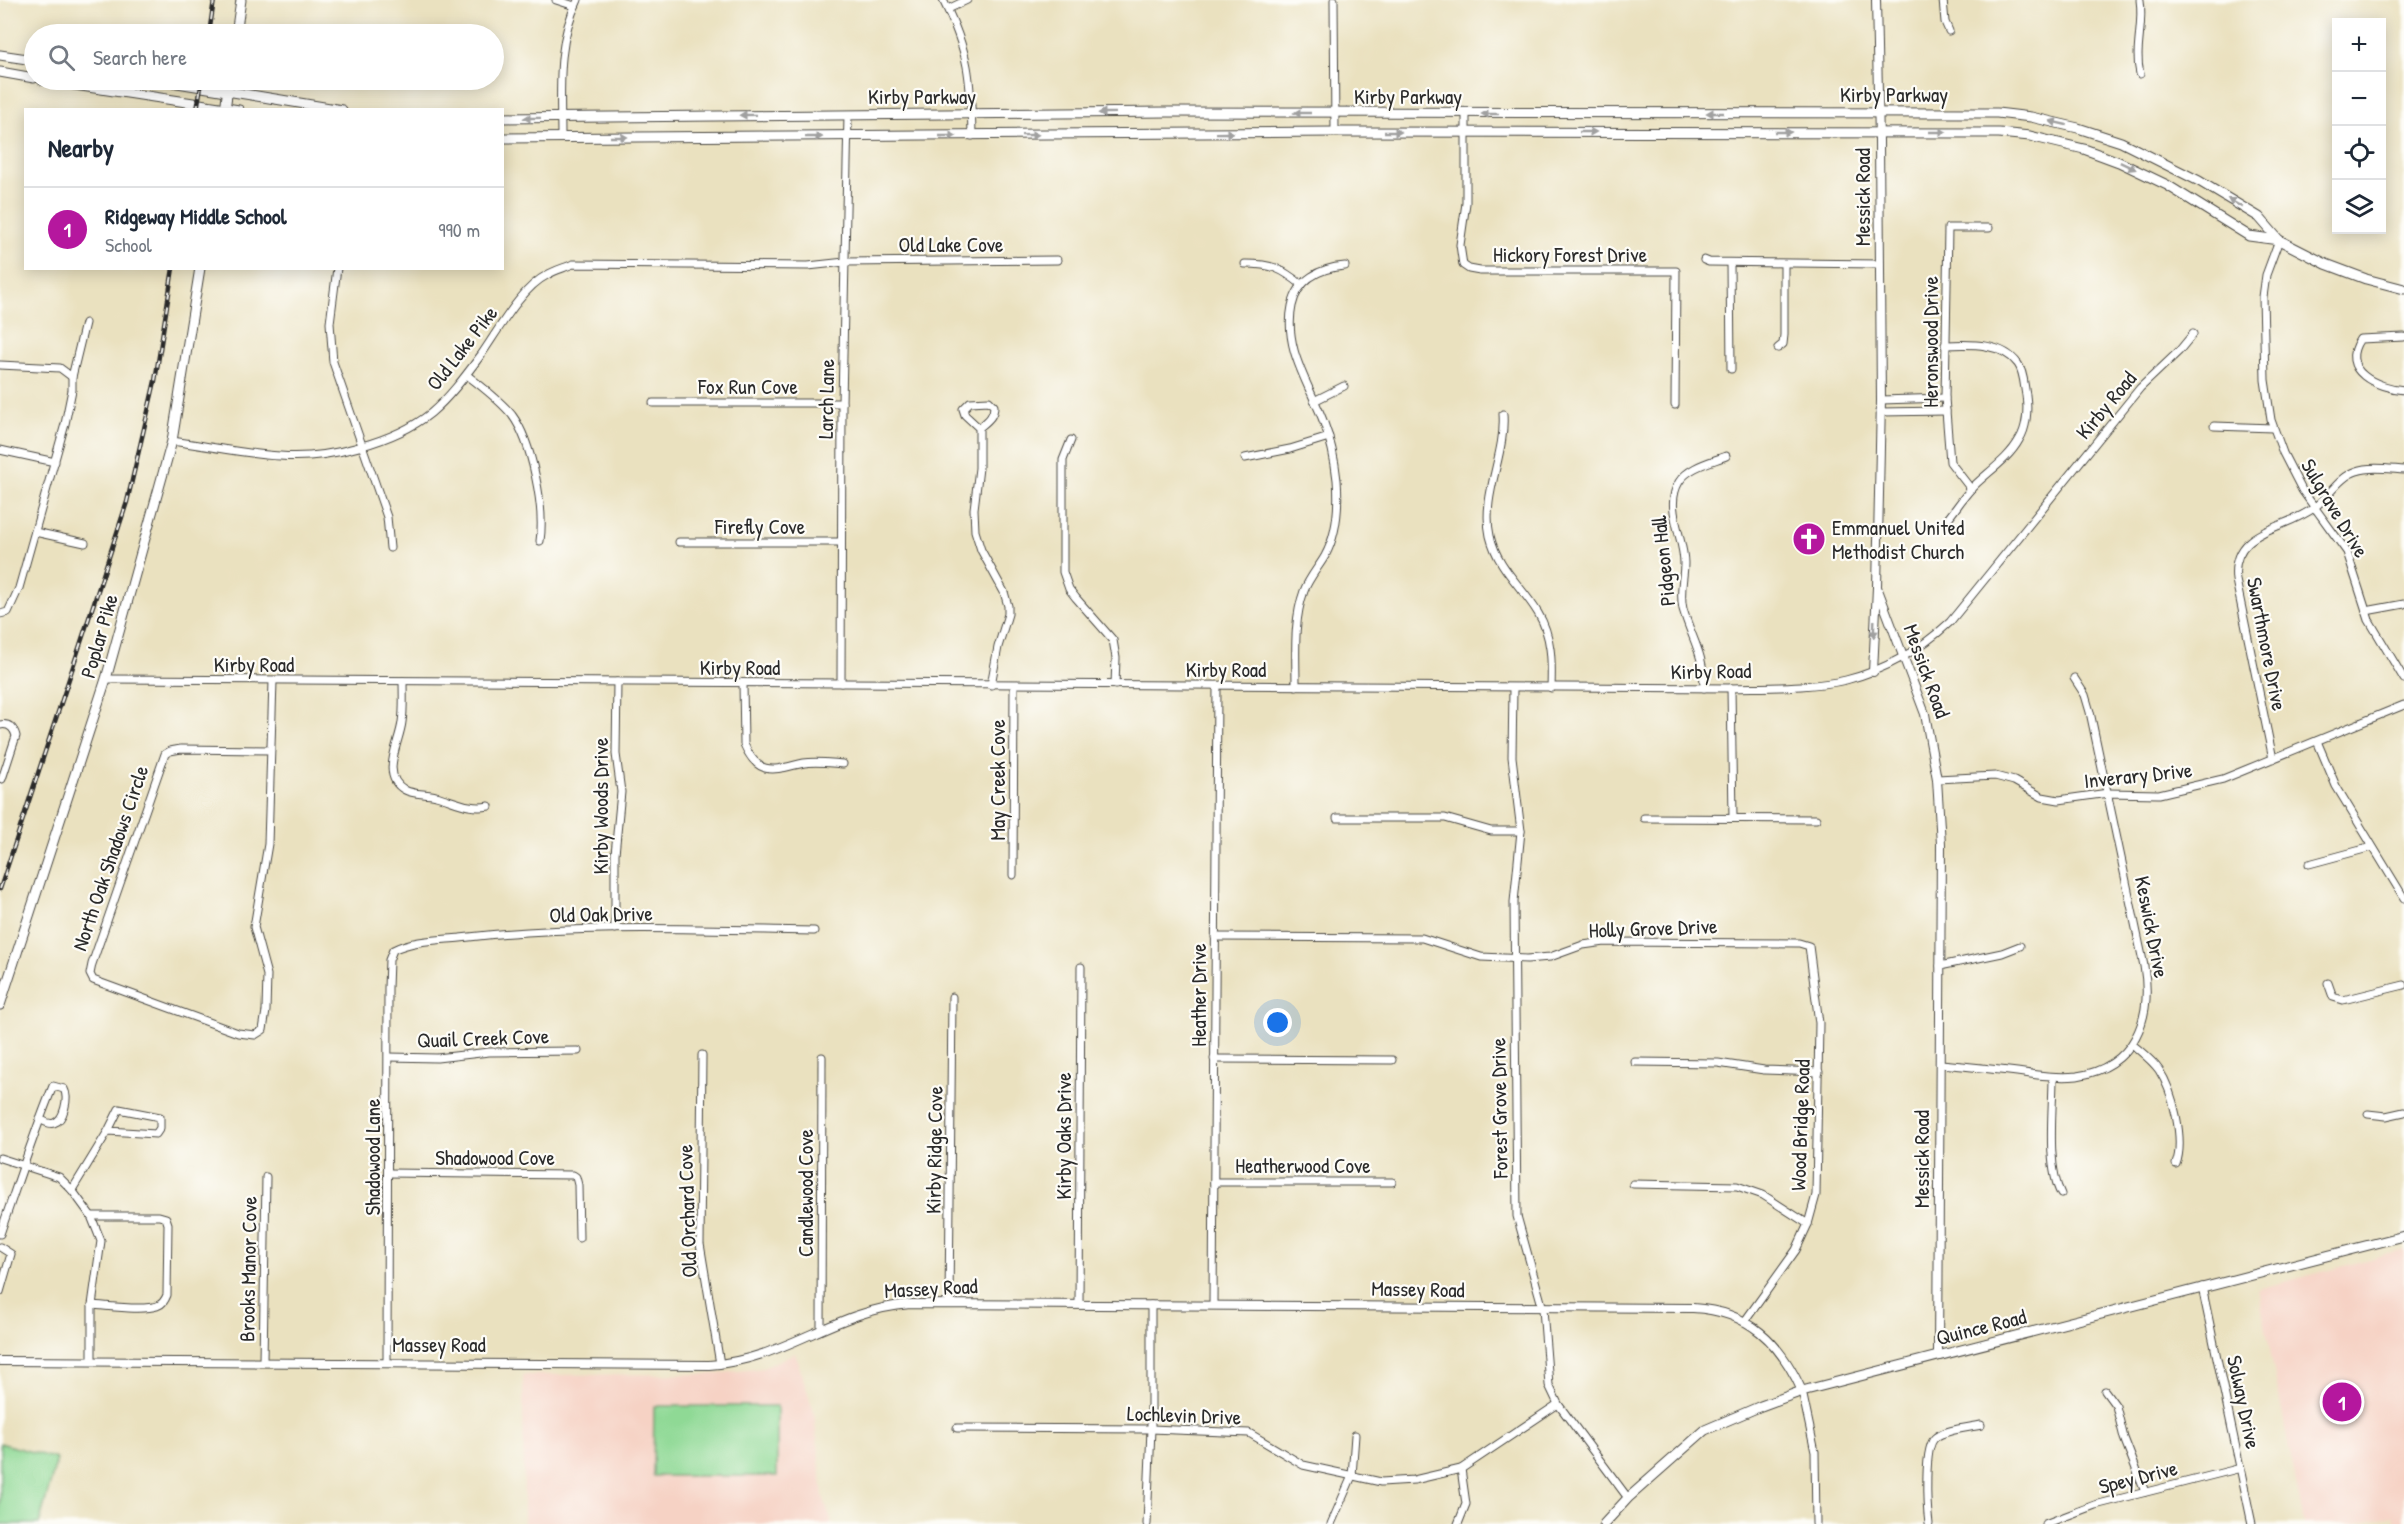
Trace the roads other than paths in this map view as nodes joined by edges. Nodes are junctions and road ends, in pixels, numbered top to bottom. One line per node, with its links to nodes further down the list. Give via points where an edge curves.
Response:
1 (241, 0): 11 (main road)
2 (556, 0): 9 (street)
3 (943, 0): 10 (street)
4 (967, 0): 10 (street)
5 (1334, 0): 23 (street)
6 (1876, 0): 22 (street, Messick Road)
7 (1943, 0): 12 (street)
8 (2140, 0): 16 (street)
9 (577, 3): 27 (street, via 564,40)
10 (948, 9): 25 (street, via 967,59)
11 (237, 24)
12 (1949, 31)
13 (0, 55): 14 (main road)
14 (24, 59)
15 (0, 72): 17 (main road)
16 (2140, 74)
17 (24, 76)
18 (107, 90): 20 (main road)
19 (228, 90): 20 (main road); 21 (main road)
20 (225, 108)
21 (331, 108)
22 (1879, 112): 26 (main road, Kirby Parkway, one-way to 26); 31 (street, Messick Road); 37 (main road, Kirby Parkway, one-way to 22, via 2259,218 2199,181 2121,142 2078,128 1996,113)
23 (1335, 113): 25 (main road, Kirby Parkway, one-way to 25); 26 (main road, Kirby Parkway); 29 (street)
24 (848, 114): 25 (main road, Kirby Parkway); 27 (main road, Kirby Parkway, one-way to 27); 32 (street, Larch Lane)
25 (972, 114): 33 (street)
26 (1466, 114): 30 (street)
27 (561, 117): 28 (main road, Kirby Parkway, one-way to 28); 35 (street)
28 (504, 118)
29 (1335, 132): 30 (main road, Kirby Parkway, one-way to 30); 33 (main road, Kirby Parkway, one-way to 29)
30 (1465, 132): 31 (main road, Kirby Parkway, one-way to 31); 66 (street, Hickory Forest Drive, via 1466,202 1460,253 1466,268 1676,271)
31 (1879, 132): 37 (main road, Kirby Parkway, one-way to 37, via 1999,133 2084,149 2167,184 2249,236); 44 (street, Messick Road)
32 (848, 136): 33 (main road, Kirby Parkway, one-way to 33); 35 (main road, Kirby Parkway, one-way to 32); 40 (street, Larch Lane)
33 (972, 136)
34 (504, 138): 35 (main road, Kirby Parkway)
35 (561, 138)
36 (1989, 228): 53 (street, Heronswood Drive, via 1948,228)
37 (2279, 240): 49 (main road, Kirby Parkway, via 2326,264); 72 (street, Sulgrave Drive, via 2266,275 2263,297 2265,388)
38 (1057, 260): 40 (street, Old Lake Cove)
39 (1704, 260): 41 (street)
40 (845, 262): 57 (street, Old Lake Pike, via 808,266 573,264 545,275 523,296); 65 (street, Larch Lane)
41 (1730, 263): 43 (street); 56 (street)
42 (1245, 264): 48 (street, via 1271,265)
43 (1784, 264): 44 (street); 54 (street, via 1784,335)
44 (1880, 264): 62 (street, Messick Road)
45 (1345, 266): 48 (street, via 1321,270)
46 (200, 270): 75 (main road, Poplar Pike)
47 (337, 270): 76 (street, via 331,351)
48 (1302, 285): 63 (street, via 1292,308 1292,337 1300,370)
49 (2404, 289)
50 (85, 323): 58 (street)
51 (2193, 334): 95 (street, Kirby Road, via 2140,388 1950,622)
52 (2404, 337): 60 (street, via 2360,339 2354,361 2358,370 2379,386)
53 (1945, 345): 61 (street, Heronswood Drive); 82 (street, via 1974,344 2002,350 2022,370 2027,404 2024,430 2004,458)
54 (1778, 348)
55 (0, 365): 58 (street, via 60,368)
56 (1731, 369)
57 (466, 375): 76 (street, Old Lake Pike, via 419,422); 86 (street, via 506,408 523,436 540,500)
58 (72, 377): 80 (street)
59 (1344, 386): 63 (street)
60 (2404, 390)
61 (1945, 398): 62 (street); 67 (street, Heronswood Drive)
62 (1881, 400): 68 (street, Messick Road)
63 (1314, 401): 73 (street)
64 (653, 403): 65 (street, Fox Run Cove)
65 (842, 403): 88 (street, Larch Lane)
66 (1675, 405)
67 (1946, 411): 68 (street); 82 (street, Heronswood Drive, via 1950,462)
68 (1881, 412): 91 (street, Messick Road)
69 (1503, 414): 111 (street, via 1501,453 1488,507 1490,535 1504,570 1544,623 1551,647)
70 (2214, 426): 72 (street)
71 (979, 428): 71 (street, via 963,409 970,402 989,401 994,405 992,417); 105 (street, via 975,531 1008,606)
72 (2273, 428): 83 (street, Sulgrave Drive, via 2295,477)
73 (1329, 437): 79 (street); 109 (street, via 1337,481 1336,515 1328,549 1307,583 1301,602)
74 (1071, 440): 107 (street, via 1063,460 1063,572 1076,598 1113,640)
75 (172, 441): 76 (street, Old Lake Pike, via 311,457); 98 (main road, Poplar Pike)
76 (361, 445): 90 (street, via 388,522)
77 (0, 450): 80 (street)
78 (1726, 456): 112 (street, Pidgeon Hall, via 1685,476 1673,501 1684,561 1682,602 1703,662)
79 (1245, 458)
80 (55, 462): 85 (street)
81 (2404, 470): 83 (street, Swarthmore Drive, via 2358,471)
82 (1971, 489): 84 (street)
83 (2314, 507): 93 (street, Sulgrave Drive, via 2347,552); 118 (street, Swarthmore Drive, via 2254,537 2236,562 2237,587)
84 (1945, 522)
85 (35, 532): 89 (street); 94 (street, via 19,588 8,612)
86 (540, 541)
87 (679, 542): 88 (street, Firefly Cove)
88 (841, 542): 104 (street, Larch Lane)
89 (85, 543)
90 (390, 548)
91 (1877, 587): 95 (street, Messick Road); 96 (street, one-way to 96)
92 (2404, 604): 93 (street)
93 (2366, 611): 99 (street, Sulgrave Drive)
94 (0, 614)
95 (1904, 656): 96 (street, Kirby Road); 121 (street, Messick Road, via 1925,714)
96 (1873, 672): 113 (street, Kirby Road, via 1844,680)
97 (2074, 678): 122 (street, Keswick Drive, via 2088,703)
98 (106, 679): 100 (street, Kirby Road); 145 (main road, Poplar Pike)
99 (2404, 679)
100 (273, 681): 101 (street, Kirby Road); 117 (street)
101 (403, 681): 102 (street, Kirby Road); 123 (street, via 402,723 392,761 397,783 407,792 432,795 464,806)
102 (617, 682): 103 (street, Kirby Road); 133 (street, Kirby Woods Drive, via 616,759 621,792 615,854)
103 (743, 683): 104 (street, Kirby Road); 119 (street, via 744,744 758,765 781,770 810,762)
104 (841, 683): 105 (street, Kirby Road)
105 (991, 685): 106 (street, Kirby Road)
106 (1014, 685): 107 (street, Kirby Road); 131 (street, May Creek Cove)
107 (1115, 685): 108 (street, Kirby Road)
108 (1217, 686): 109 (street, Kirby Road); 135 (street, Heather Drive)
109 (1296, 686): 110 (street, Kirby Road)
110 (1513, 688): 111 (street, Kirby Road); 128 (street, Forest Grove Drive, via 1512,758)
111 (1551, 688): 112 (street, Kirby Road)
112 (1704, 688): 113 (street, Kirby Road)
113 (1731, 688): 126 (street)
114 (2404, 705): 116 (street, Inverary Drive)
115 (0, 724): 120 (street, via 14,729 16,736)
116 (2317, 741): 118 (street, Inverary Drive); 129 (street, via 2336,786)
117 (271, 750): 117 (street, North Oak Shadows Circle, via 166,752 90,976 104,985 238,1033 260,1034 266,1018 267,975 254,927 268,844)
118 (2273, 759): 122 (street, Inverary Drive, via 2204,785 2152,795)
119 (843, 764)
120 (1, 779)
121 (1938, 779): 122 (street, Inverary Drive, via 1995,776 2042,797 2059,800); 140 (street, Messick Road)
122 (2108, 793): 146 (street, Keswick Drive, via 2147,988 2144,1019)
123 (489, 806)
124 (1337, 818): 128 (street, via 1445,818 1491,831)
125 (1644, 818): 126 (street)
126 (1733, 818): 127 (street)
127 (1816, 819)
128 (1521, 831): 139 (street, Forest Grove Drive, via 1514,902)
129 (2372, 848): 130 (street); 132 (street)
130 (2309, 864)
131 (1013, 875)
132 (2404, 898)
133 (615, 929): 134 (street, Old Oak Drive); 138 (street, Old Oak Drive, via 496,933 411,944)
134 (814, 931)
135 (1215, 937): 139 (street, Holly Grove Drive, via 1422,938 1475,955); 151 (street, Heather Drive)
136 (1809, 946): 139 (street, Holly Grove Drive, via 1799,942 1605,942 1550,957); 155 (street, Wood Bridge Road, via 1819,1010)
137 (2020, 946): 140 (street)
138 (391, 952): 149 (street, Shadowood Lane)
139 (1514, 959): 184 (street, Forest Grove Drive, via 1517,1216)
140 (1940, 966): 154 (street, Messick Road)
141 (1081, 968): 180 (street, Kirby Oaks Drive)
142 (2328, 983): 143 (street, via 2333,997 2343,1000)
143 (2404, 986)
144 (952, 997): 179 (street, Kirby Ridge Cove)
145 (0, 1005)
146 (2132, 1044): 156 (street, Keswick Drive, via 2113,1062 2094,1071); 162 (street, via 2153,1063 2167,1086 2181,1144)
147 (578, 1051): 149 (street, Quail Creek Cove)
148 (702, 1055): 192 (street, Old Orchard Cove, via 700,1244)
149 (389, 1057): 164 (street, Shadowood Lane)
150 (822, 1057): 186 (street, Candlewood Cove)
151 (1214, 1059): 152 (street); 166 (street, Heather Drive)
152 (1392, 1060)
153 (1635, 1062): 155 (street, via 1718,1063 1773,1071)
154 (1940, 1064): 156 (street, Keswick Drive); 187 (street, Messick Road)
155 (1819, 1072): 172 (street, Wood Bridge Road, via 1817,1185)
156 (2053, 1077): 170 (street, via 2053,1174)
157 (2404, 1112): 158 (street)
158 (2368, 1114)
159 (40, 1119): 159 (street, via 53,1086 64,1089 67,1100 60,1119 55,1123); 163 (street)
160 (108, 1131): 160 (street, via 156,1134 160,1117 119,1109); 169 (street)
161 (0, 1158): 163 (street)
162 (2176, 1164)
163 (23, 1166): 169 (street, via 59,1177); 173 (street)
164 (389, 1173): 175 (street, Shadowood Cove, via 573,1175 579,1190); 191 (street, Shadowood Lane)
165 (266, 1177): 190 (street, Brooks Manor Cove)
166 (1214, 1182): 167 (street, Heatherwood Cove); 183 (street, Heather Drive)
167 (1392, 1182)
168 (1633, 1184): 172 (street, via 1737,1186 1763,1195)
169 (72, 1190): 171 (street)
170 (2061, 1194)
171 (91, 1216): 181 (street, via 101,1241); 181 (street, via 159,1216 166,1218 168,1224 164,1302 146,1307)
172 (1808, 1224): 185 (street, Wood Bridge Road, via 1790,1261)
173 (0, 1234)
174 (2404, 1236): 177 (main road, Quince Road)
175 (579, 1238)
176 (0, 1247): 178 (street, via 10,1254)
177 (2202, 1287): 187 (main road, Quince Road); 200 (street, Solway Drive)
178 (0, 1292)
179 (949, 1303): 180 (street, Massey Road); 186 (street, Massey Road, via 878,1308)
180 (1079, 1304): 182 (street, Massey Road)
181 (92, 1305): 188 (street)
182 (1151, 1305): 183 (street, Massey Road); 198 (street)
183 (1213, 1305): 184 (street, Massey Road)
184 (1543, 1309): 185 (street, Massey Road, via 1702,1309); 195 (street, Forest Grove Drive, via 1549,1385)
185 (1745, 1321): 193 (street, Massey Road, via 1778,1349)
186 (821, 1329): 192 (street, Massey Road, via 768,1353)
187 (1938, 1356): 193 (main road, Quince Road)
188 (92, 1360): 189 (street, Massey Road); 190 (street, Massey Road)
189 (0, 1361)
190 (263, 1361): 191 (street, Massey Road)
191 (387, 1362): 192 (street, Massey Road)
192 (720, 1364)
193 (1802, 1391): 204 (main road, Quince Road, via 1705,1430); 209 (street, via 1815,1452)
194 (2105, 1392): 203 (street, via 2116,1406)
195 (1558, 1404): 201 (street, Lochlevin Drive); 204 (street, Forest Grove Drive)
196 (1981, 1425): 210 (street, via 1938,1435 1930,1442)
197 (957, 1428): 198 (street, Lochlevin Drive)
198 (1151, 1429): 202 (street, Lochlevin Drive, via 1249,1433 1303,1465); 205 (street)
199 (1355, 1435): 202 (street)
200 (2241, 1468): 203 (street, Spey Drive); 212 (street, Solway Drive)
201 (1461, 1469): 202 (street, Lochlevin Drive, via 1414,1480 1381,1482); 207 (street, via 1466,1504)
202 (1352, 1476): 206 (street)
203 (2145, 1492): 211 (street, Spey Drive, via 2084,1508)
204 (1629, 1498): 208 (main road, Quince Road)
205 (1147, 1524)
206 (1331, 1524)
207 (1458, 1524)
208 (1604, 1524)
209 (1816, 1524)
210 (1929, 1524)
211 (2045, 1524)
212 (2252, 1524)

